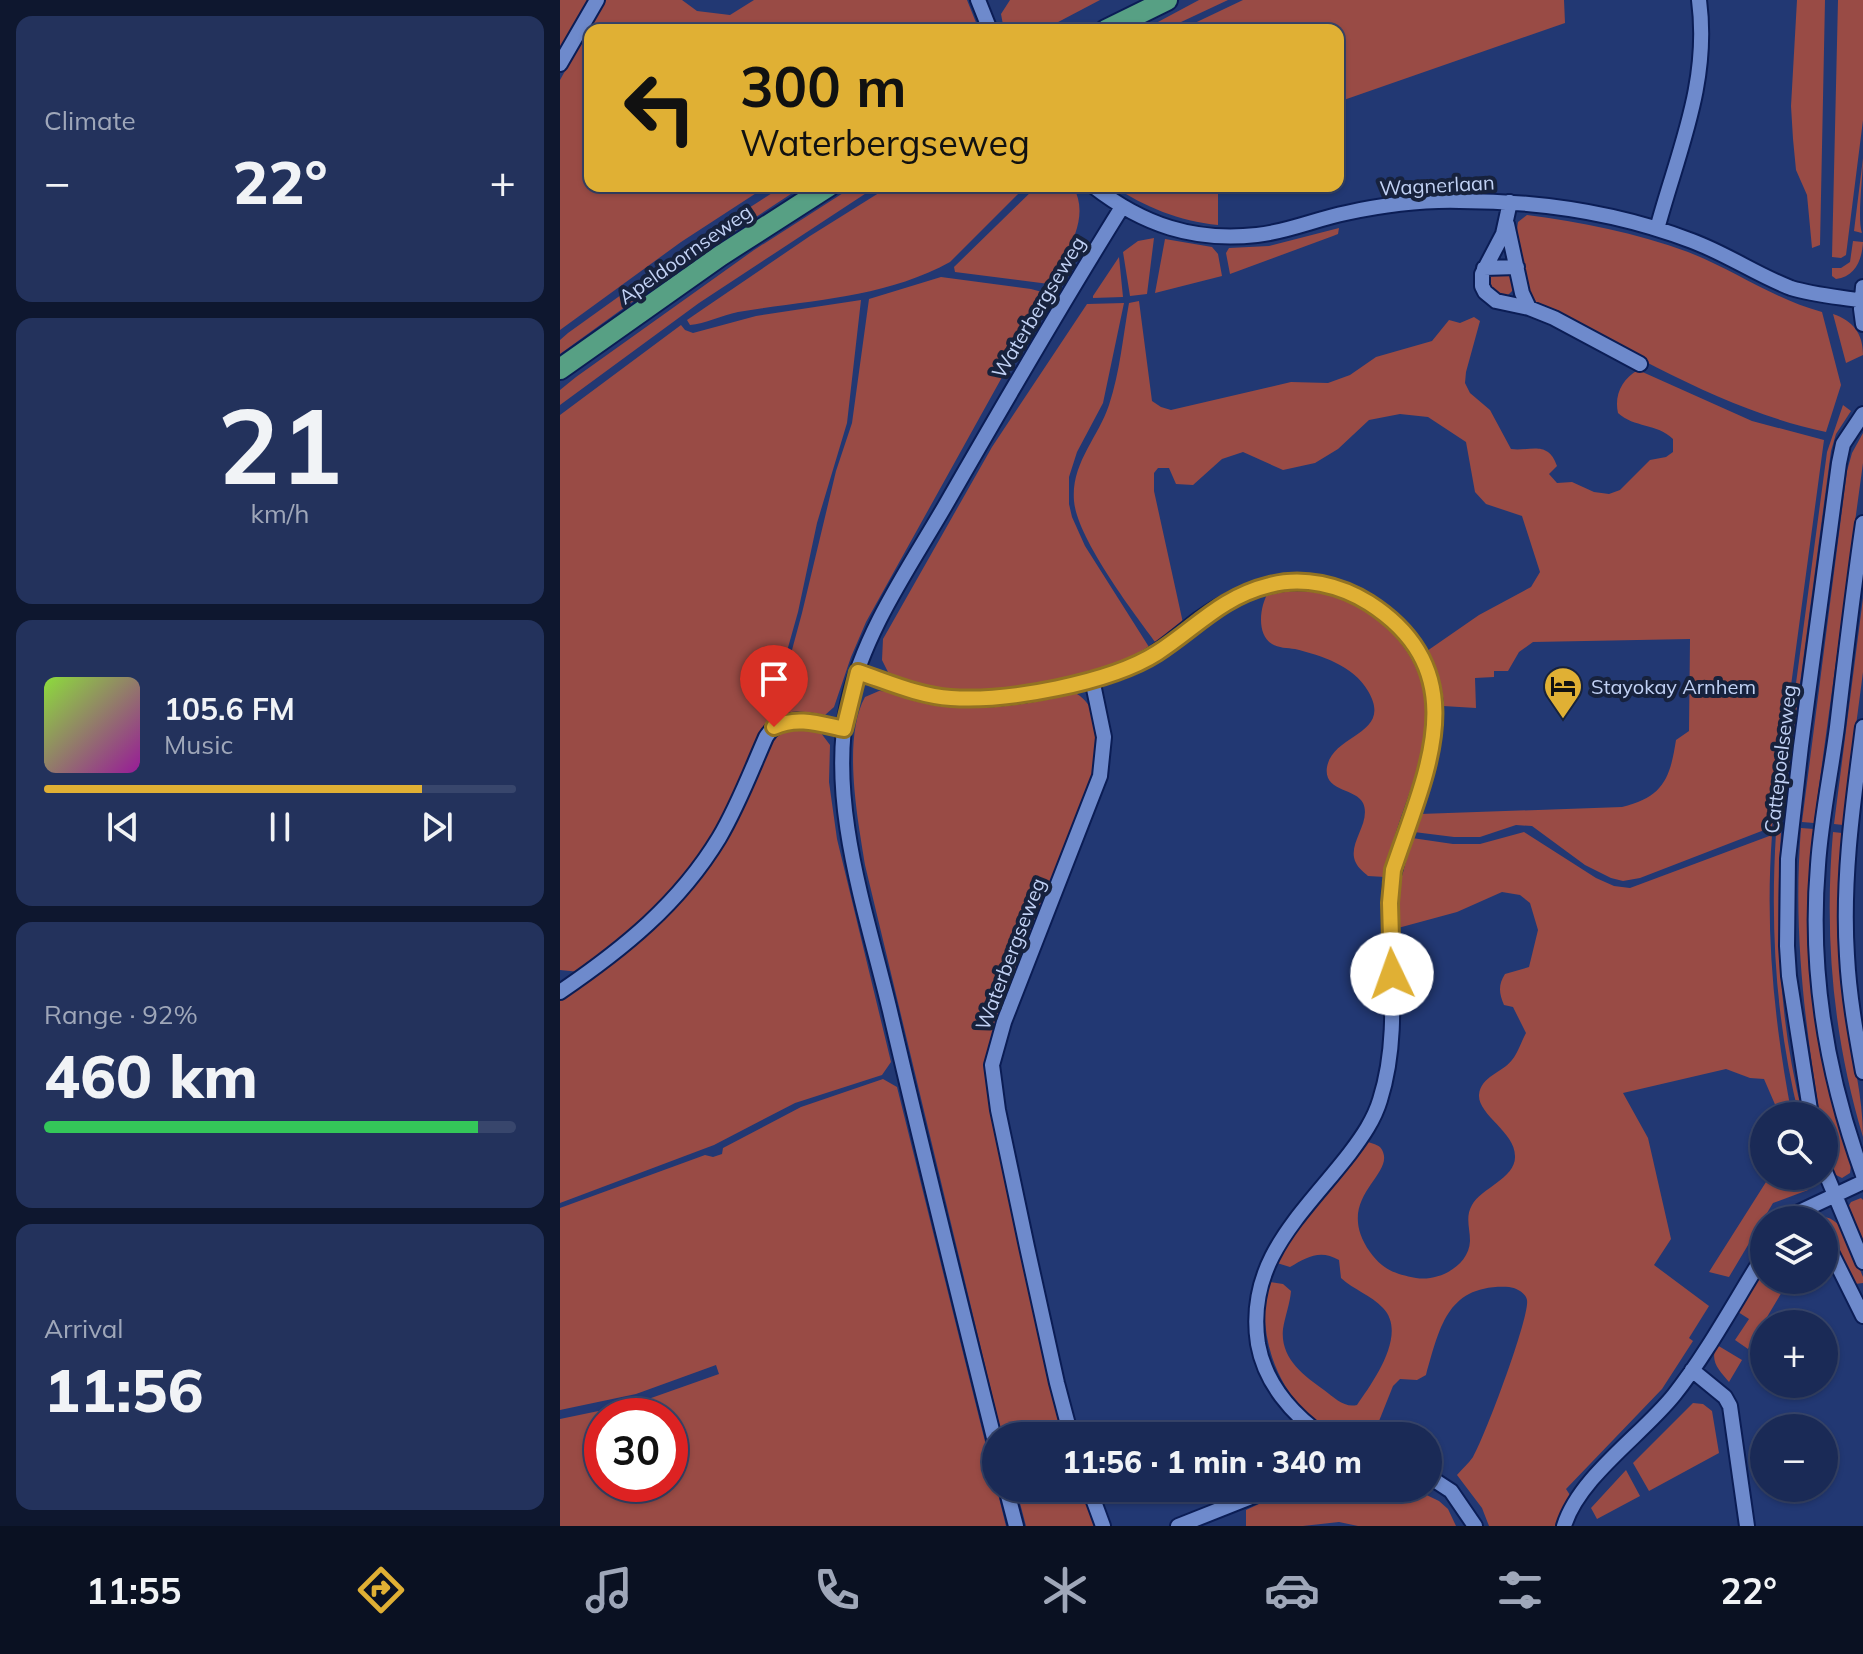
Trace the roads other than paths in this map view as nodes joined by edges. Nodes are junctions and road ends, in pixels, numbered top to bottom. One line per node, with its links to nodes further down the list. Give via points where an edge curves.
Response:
1 (597, 0): 7 (street)
2 (979, 0): 5 (street)
3 (1167, 0): 6 (main road)
4 (1699, 0): 13 (street, via 1695,104)
5 (988, 24)
6 (1118, 24)
7 (560, 64)
8 (820, 192): 20 (main road, Apeldoornseweg)
9 (1101, 192): 11 (street, Wagnerlaan)
10 (1510, 202): 11 (street, Wagnerlaan, via 1401,204 1235,236 1161,227); 12 (street, Wagnerlaan); 13 (street, Wagnerlaan)
11 (1122, 207): 23 (street, Waterbergseweg, via 912,562)
12 (1507, 223): 14 (street, Wagnerlaan); 15 (street, Wagnerlaan)
13 (1657, 229): 16 (street, Wagnerlaan, via 1792,288)
14 (1517, 267): 15 (street); 17 (street, Wagnerlaan)
15 (1484, 268): 17 (street, via 1485,292 1496,301)
16 (1862, 296): 18 (street)
17 (1529, 308): 19 (street)
18 (1863, 324)
19 (1640, 364)
20 (563, 369)
21 (1863, 414): 29 (street, Cattepoelseweg, via 1843,444 1839,463 1788,859 1789,976)
22 (1862, 534): 30 (street, via 1819,848 1816,909 1826,1038 1843,1120)
23 (858, 672): 24 (street, via 951,698 1033,692); 26 (street, Waterbergseweg)
24 (1092, 679): 41 (street, Waterbergseweg, via 1104,737 1100,776 992,1065); 42 (street, via 1157,653 1240,596 1298,581 1342,589 1376,608 1406,634 1429,676 1434,738 1390,888 1392,1041 1380,1103 1361,1138 1275,1249 1256,1305 1259,1349 1268,1374 1288,1406)
25 (1863, 727): 28 (street, via 1850,829 1846,924)
26 (844, 729): 27 (street, via 811,721 774,727 719,836 681,890 633,939); 40 (street, Waterbergseweg, via 841,782 849,837)
27 (560, 992)
28 (1863, 1072)
29 (1809, 1102)
30 (1863, 1175)
31 (1863, 1182): 33 (street)
32 (1832, 1190): 33 (street)
33 (1834, 1196): 34 (street); 35 (street)
34 (1822, 1206)
35 (1863, 1262)
36 (1838, 1266): 38 (street)
37 (1750, 1277): 39 (street)
38 (1863, 1316)
39 (1692, 1370): 52 (street, via 1584,1490); 53 (street, via 1730,1406)
40 (990, 1422)
41 (1067, 1422)
42 (1307, 1422)
43 (1442, 1485): 47 (street)
44 (1010, 1502): 48 (street)
45 (1094, 1502): 49 (street)
46 (1239, 1502): 50 (street)
47 (1466, 1519): 51 (street)
48 (1016, 1526)
49 (1103, 1526)
50 (1178, 1526)
51 (1475, 1526)
52 (1564, 1526)
53 (1747, 1526)

